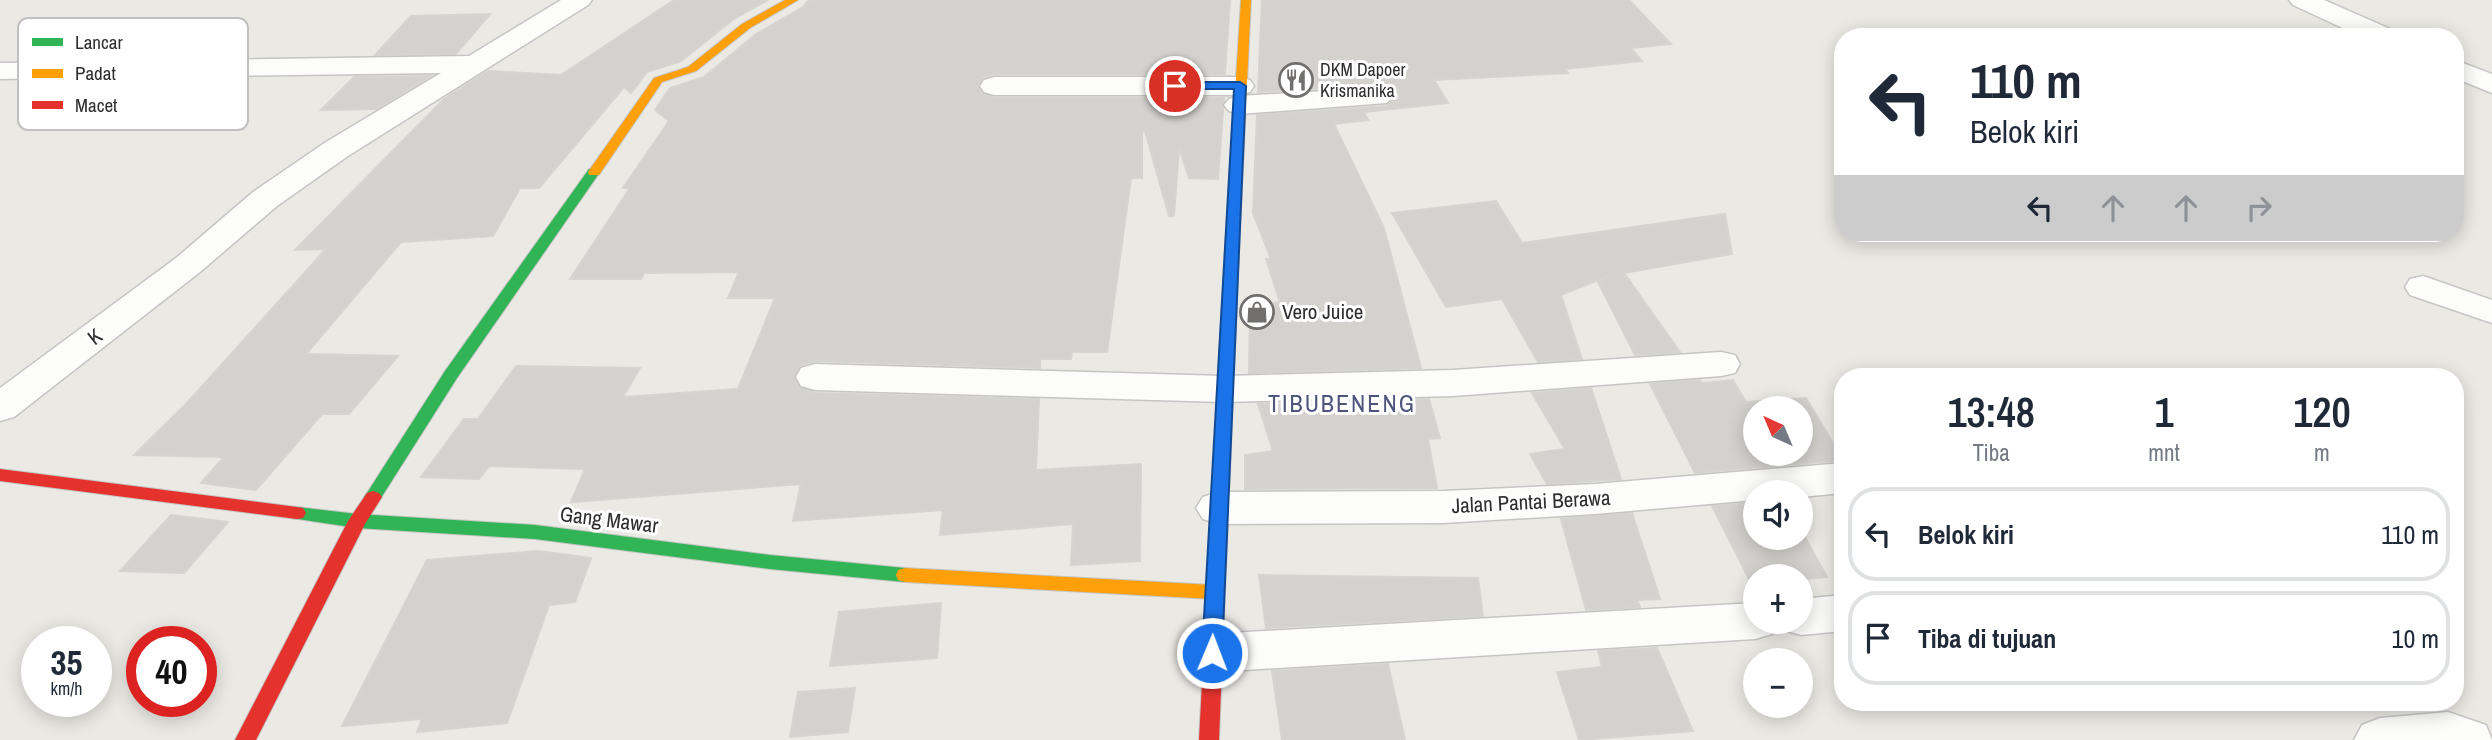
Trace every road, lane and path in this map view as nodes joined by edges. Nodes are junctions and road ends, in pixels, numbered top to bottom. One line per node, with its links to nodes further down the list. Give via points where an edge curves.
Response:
1 (579, 0): 6 (street, K)
2 (793, 0): 24 (street, via 746,26 692,69 658,80 451,375)
3 (1247, 0): 13 (street)
4 (2302, 0): 5 (street)
5 (2365, 28)
6 (477, 64): 7 (street); 20 (street, K, via 337,149 265,199 188,265)
7 (248, 67)
8 (0, 71): 9 (street)
9 (18, 71)
10 (2464, 72): 11 (street)
11 (2492, 84)
12 (994, 86): 13 (street)
13 (1240, 95): 14 (street); 19 (street)
14 (1377, 97)
15 (2423, 287): 16 (street)
16 (2492, 312)
17 (1721, 364): 19 (street, via 1453,383)
18 (815, 377): 19 (street)
19 (1224, 389): 23 (street)
20 (0, 408)
21 (0, 475): 24 (street, Gang Mawar)
22 (1834, 479): 23 (street, Jalan Pantai Berawa, via 1443,507)
23 (1218, 508): 25 (street)
24 (357, 521): 25 (street, Gang Mawar, via 535,532 933,578); 30 (street)
25 (1213, 592): 29 (street)
26 (1834, 614): 27 (street)
27 (1813, 616)
28 (1743, 622): 29 (street)
29 (1212, 653): 31 (street)
30 (245, 740)
31 (1209, 740)
32 (2380, 740): 33 (street, via 2448,734)
33 (2468, 740)

